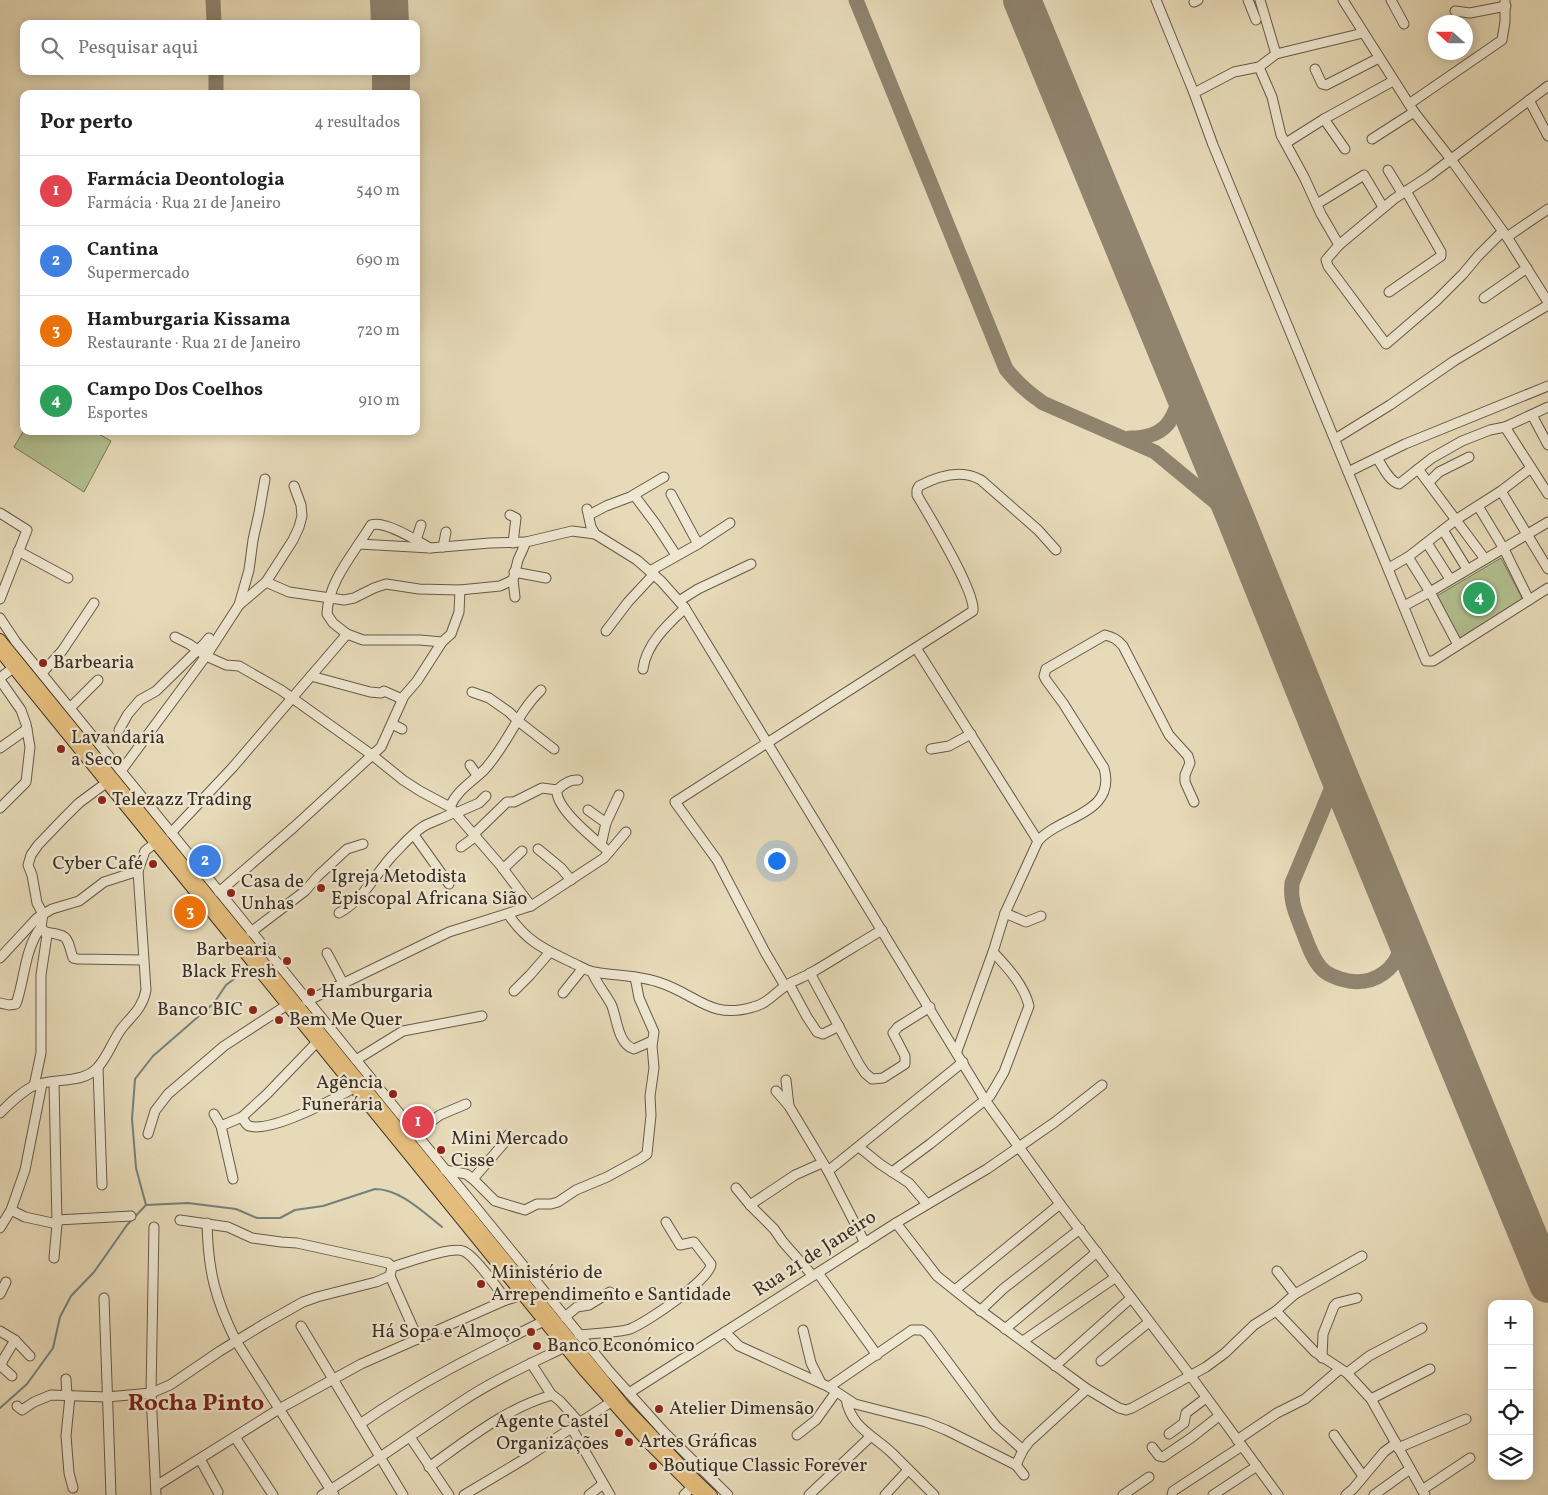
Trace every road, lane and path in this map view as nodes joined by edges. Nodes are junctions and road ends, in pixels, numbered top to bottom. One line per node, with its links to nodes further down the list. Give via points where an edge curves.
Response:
1 (1156, 0): 17 (street)
2 (1248, 0): 8 (street)
3 (1260, 0): 11 (street)
4 (1342, 0): 10 (street)
5 (1391, 0): 9 (street)
6 (1506, 3): 7 (street, via 1470,13); 19 (street, via 1502,40)
7 (1454, 11)
8 (1256, 20)
9 (1404, 24)
10 (1363, 33): 11 (street); 12 (street)
11 (1276, 54): 13 (street)
12 (1378, 58): 14 (street, via 1326,85 1322,84); 15 (street)
13 (1259, 67): 17 (street, via 1234,72); 24 (street)
14 (1315, 69)
15 (1393, 81): 19 (street); 21 (street)
16 (1548, 86): 18 (street)
17 (1194, 93): 42 (street)
18 (1529, 100): 22 (street); 26 (street)
19 (1409, 104): 20 (street)
20 (1414, 112): 23 (street); 26 (street)
21 (1324, 118): 24 (street); 25 (street)
22 (1548, 136)
23 (1372, 139)
24 (1286, 143): 29 (street)
25 (1345, 149)
26 (1450, 158): 28 (street); 32 (street)
27 (1388, 170): 28 (street)
28 (1404, 192): 30 (street); 35 (street, via 1440,256)
29 (1317, 204): 30 (street, via 1364,175); 33 (street)
30 (1383, 207): 33 (street)
31 (1548, 209): 32 (street)
32 (1504, 235): 33 (street, via 1386,344 1328,266 1328,256); 34 (street)
33 (1339, 245)
34 (1527, 268): 36 (street); 37 (street)
35 (1389, 292)
36 (1484, 298)
37 (1548, 304): 42 (street)
38 (1548, 386): 45 (street)
39 (1548, 407): 40 (street)
40 (1532, 415): 41 (street); 43 (street)
41 (1505, 427): 46 (street); 47 (street, via 1462,441)
42 (1335, 438): 48 (street)
43 (1548, 445)
44 (1469, 456): 51 (street, via 1439,472)
45 (1377, 458): 47 (street, via 1397,483); 48 (street)
46 (1531, 468): 53 (street); 55 (street)
47 (1418, 469): 51 (street)
48 (1348, 472): 83 (street)
49 (664, 477): 56 (street)
50 (265, 479): 100 (street, via 249,570)
51 (1429, 482): 60 (street)
52 (294, 486): 91 (street, via 301,505 299,527)
53 (1501, 491): 57 (street); 67 (street)
54 (670, 494): 73 (street)
55 (1548, 494)
56 (634, 495): 66 (street, via 588,512); 79 (street)
57 (1478, 506): 60 (street); 76 (street)
58 (0, 513): 78 (street, via 27,530)
59 (510, 515): 69 (street, via 516,518)
60 (1457, 519): 64 (street); 81 (street)
61 (1548, 522): 67 (street)
62 (730, 523): 73 (street)
63 (421, 525): 68 (street)
64 (1443, 530): 71 (street); 84 (street)
65 (446, 532): 74 (street)
66 (595, 534): 70 (street, via 572,531); 86 (street, via 626,552)
67 (1528, 534): 76 (street); 85 (street)
68 (416, 540): 72 (street, via 376,523 371,524); 75 (street)
69 (513, 542): 70 (street); 74 (street)
70 (526, 542): 87 (street)
71 (1427, 543): 80 (street); 90 (street)
72 (360, 544): 75 (street); 95 (street, via 344,567)
73 (698, 544): 79 (street)
74 (443, 547): 75 (street)
75 (430, 548)
76 (1504, 549): 81 (street); 98 (street)
77 (1056, 550): 111 (street, via 1027,520 973,475 942,476 919,486 917,495 940,534 974,607 971,614)
78 (18, 551): 88 (street); 97 (street)
79 (676, 555): 86 (street)
80 (1408, 557): 83 (street); 94 (street)
81 (1486, 559): 84 (street)
82 (751, 564): 101 (street, via 698,589)
83 (1388, 568): 102 (street)
84 (1467, 569): 90 (street)
85 (1548, 569)
86 (652, 573): 101 (street); 104 (street)
87 (514, 576): 89 (street); 93 (street, via 500,586); 96 (street)
88 (68, 578)
89 (546, 578)
90 (1450, 579): 94 (street)
91 (266, 582): 95 (street, via 282,590); 100 (street)
92 (1548, 588): 98 (street)
93 (460, 590): 95 (street, via 386,584 349,600); 109 (street, via 457,619)
94 (1430, 592): 102 (street); 110 (street)
95 (330, 597): 105 (street, via 329,620)
96 (515, 597)
97 (0, 599)
98 (1529, 600): 110 (street)
99 (94, 603): 117 (street, via 62,651)
100 (239, 605): 114 (street)
101 (682, 605): 116 (street, via 652,646); 132 (street)
102 (1404, 606): 110 (street, via 1426,660 1432,661)
103 (0, 618): 117 (street)
104 (606, 631)
105 (348, 634): 109 (street, via 367,640); 118 (street)
106 (175, 637): 112 (street)
107 (209, 638): 112 (street)
108 (0, 639): 343 (main road, via 625,1406)
109 (442, 642): 124 (street)
110 (1458, 645)
111 (916, 648): 131 (street); 132 (street)
112 (197, 650): 114 (street); 130 (street, via 156,691 140,700)
113 (0, 652): 115 (main road)
114 (206, 656): 123 (street, via 226,665 239,666); 138 (street)
115 (13, 668): 119 (street); 141 (main road)
116 (643, 669)
117 (42, 673): 125 (street)
118 (311, 676): 123 (street); 124 (street)
119 (0, 679): 128 (street, via 21,710)
120 (98, 680): 125 (street)
121 (541, 690): 126 (street)
122 (472, 692): 126 (street, via 489,698)
123 (292, 697): 136 (street); 151 (street, via 234,767)
124 (402, 699): 127 (street)
125 (70, 708): 138 (street)
126 (518, 721): 134 (street); 139 (street, via 492,761)
127 (392, 724): 129 (street); 136 (street, via 386,740)
128 (27, 729): 133 (street); 146 (street, via 30,747 26,782)
129 (402, 729)
130 (119, 730)
131 (971, 734): 135 (street, via 949,746); 154 (street)
132 (767, 742): 174 (street); 186 (street, via 674,802 717,860 760,943)
133 (0, 748)
134 (554, 749)
135 (931, 749)
136 (372, 755): 148 (street); 166 (street)
137 (470, 765): 139 (street)
138 (121, 771): 151 (street)
139 (477, 775): 148 (street, via 463,788)
140 (578, 780): 142 (street, via 570,781)
141 (106, 783): 155 (main road); 170 (street, via 62,820 31,855 28,866 37,903)
142 (557, 790): 153 (street, via 542,788 508,802); 157 (street, via 557,798 565,809)
143 (619, 795): 149 (street)
144 (486, 796): 148 (street, via 479,803)
145 (1194, 802): 154 (street, via 1185,782 1190,763 1188,756 1169,735 1123,646 1115,638 1105,635 1046,669 1044,676 1102,764 1106,785 1097,802 1086,812)
146 (0, 808)
147 (588, 810): 149 (street)
148 (453, 811): 152 (street); 153 (street)
149 (606, 823): 157 (street)
150 (626, 832): 161 (street)
151 (171, 833): 166 (street)
152 (414, 834): 165 (street); 168 (street, via 360,898)
153 (475, 835): 158 (street); 162 (street)
154 (1038, 840): 169 (street)
155 (155, 843): 163 (street, via 145,851); 191 (main road)
156 (363, 844): 175 (street, via 347,849 305,891)
157 (602, 845): 161 (street)
158 (461, 847)
159 (538, 849): 164 (street)
160 (522, 851): 162 (street)
161 (609, 852): 164 (street)
162 (503, 869): 167 (street)
163 (138, 871): 170 (street, via 104,882 79,901); 180 (street)
164 (571, 880): 167 (street)
165 (449, 884)
166 (219, 892): 175 (street)
167 (531, 906): 171 (street)
168 (339, 913)
169 (1005, 913): 172 (street, via 1026,922); 177 (street)
170 (44, 914): 173 (street); 179 (street)
171 (508, 914): 176 (street, via 521,931); 185 (street, via 448,932)
172 (1041, 916)
173 (43, 930): 180 (street, via 64,935 74,958); 190 (street, via 32,942 16,1004 9,1006); 204 (street, via 46,934 41,975)
174 (882, 930): 183 (street); 192 (street)
175 (252, 932): 189 (street)
176 (550, 952): 181 (street); 187 (street)
177 (994, 952): 197 (street); 207 (street, via 1022,989 1029,1006 1004,1072)
178 (327, 953): 185 (street)
179 (0, 958)
180 (143, 960): 200 (street, via 144,1000 122,1027)
181 (583, 968): 182 (street); 188 (street)
182 (592, 972): 184 (street); 195 (street, via 611,1004 620,1034 629,1047 634,1049)
183 (810, 973): 186 (street); 194 (street)
184 (635, 977): 186 (street, via 672,987 719,1011 752,1008); 195 (street, via 654,1032)
185 (343, 982): 189 (street)
186 (787, 985): 194 (street, via 817,1032 822,1034)
187 (514, 991)
188 (563, 993)
189 (307, 1001): 198 (street)
190 (0, 1002)
191 (287, 1005): 196 (main road); 215 (street, via 224,1046 174,1089 155,1111)
192 (930, 1007): 194 (street, via 895,1030 894,1036 905,1056 905,1064 883,1078 872,1079 865,1073); 197 (street)
193 (482, 1016): 198 (street, via 403,1031)
194 (839, 1026)
195 (652, 1041): 224 (street, via 654,1068 650,1132 644,1157 554,1204 538,1204 525,1210 495,1201)
196 (317, 1042): 205 (main road); 212 (street)
197 (957, 1051): 199 (street)
198 (356, 1060): 214 (street)
199 (963, 1062): 207 (street); 217 (street)
200 (98, 1068): 202 (street, via 80,1078); 225 (street)
201 (786, 1080): 209 (street)
202 (54, 1082): 204 (street); 233 (street)
203 (1102, 1084): 218 (street, Rua 21 de Janeiro)
204 (38, 1085): 210 (street, via 17,1097); 230 (street, via 26,1170)
205 (354, 1088): 212 (street, via 317,1107 276,1122 249,1126); 253 (main road)
206 (776, 1091): 209 (street)
207 (985, 1100): 218 (street); 222 (street)
208 (466, 1104): 214 (street, via 440,1115)
209 (789, 1106): 219 (street)
210 (0, 1113)
211 (214, 1114): 213 (street)
212 (242, 1117): 213 (street)
213 (221, 1126): 223 (street)
214 (415, 1133): 220 (street)
215 (148, 1134)
216 (508, 1135): 224 (street)
217 (859, 1147): 221 (street); 222 (street)
218 (1020, 1147): 227 (street, Rua 21 de Janeiro); 228 (street)
219 (822, 1163): 221 (street); 229 (street, via 795,1175)
220 (446, 1170): 224 (street); 260 (street)
221 (828, 1172): 240 (street)
222 (892, 1172): 227 (street, via 909,1183)
223 (233, 1179)
224 (473, 1179)
225 (102, 1186)
226 (736, 1188): 229 (street)
227 (927, 1204): 236 (street, Rua 21 de Janeiro)
228 (1060, 1204): 239 (street); 249 (street)
229 (750, 1205): 246 (street)
230 (11, 1210): 233 (street, via 25,1217); 238 (street)
231 (131, 1216): 233 (street)
232 (180, 1220): 235 (street)
233 (57, 1222): 243 (street)
234 (666, 1222): 269 (street, via 679,1244 694,1242 711,1264 710,1270 645,1322 622,1330)
235 (207, 1223): 244 (street, via 233,1229 252,1238 296,1243 388,1263); 272 (street, via 213,1282)
236 (896, 1223): 240 (street, Rua 21 de Janeiro); 249 (street, via 937,1276)
237 (154, 1227): 289 (street)
238 (0, 1228)
239 (1080, 1230): 241 (street); 258 (street, via 1003,1289)
240 (866, 1243): 246 (street, Rua 21 de Janeiro)
241 (1097, 1252): 247 (street); 265 (street)
242 (1362, 1256): 252 (street)
243 (54, 1258)
244 (391, 1271): 257 (street, via 438,1253 463,1251 482,1268); 270 (street); 272 (street, via 376,1282 303,1302)
245 (1277, 1271): 252 (street)
246 (815, 1274): 268 (street, Rua 21 de Janeiro); 275 (street)
247 (1116, 1277): 255 (street); 273 (street)
248 (6, 1282): 251 (street)
249 (954, 1290): 258 (street)
250 (610, 1292): 260 (street, via 589,1305 577,1307)
251 (0, 1294)
252 (1294, 1294): 259 (street)
253 (523, 1295): 257 (street); 261 (main road)
254 (104, 1298): 293 (street)
255 (1131, 1298): 262 (street); 280 (street)
256 (1357, 1298): 277 (street, via 1334,1306 1323,1334)
257 (506, 1300): 270 (street)
258 (980, 1311): 265 (street)
259 (1276, 1311): 277 (street); 283 (street, via 1254,1325 1225,1353)
260 (565, 1317): 269 (street)
261 (544, 1321): 274 (main road); 303 (street, via 445,1371)
262 (1150, 1322): 278 (street); 283 (street)
263 (301, 1326): 286 (street)
264 (1422, 1328): 282 (street)
265 (1005, 1329): 273 (street)
266 (804, 1330): 287 (street, via 811,1363)
267 (0, 1331): 271 (street)
268 (725, 1332): 287 (street, via 742,1348); 290 (street, Rua 21 de Janeiro)
269 (580, 1335): 290 (street)
270 (418, 1339): 286 (street, via 361,1364)
271 (15, 1340): 276 (street); 284 (street, via 1,1366)
272 (236, 1341): 289 (street, via 170,1385); 299 (street)
273 (1023, 1341): 280 (street)
274 (566, 1347): 279 (street); 297 (main road)
275 (877, 1355): 287 (street); 314 (street, via 912,1330 924,1331 996,1426)
276 (30, 1356)
277 (1322, 1358): 282 (street)
278 (1101, 1360)
279 (531, 1363): 292 (street); 310 (street, via 461,1402)
280 (1055, 1366): 288 (street)
281 (1430, 1370): 296 (street)
282 (1343, 1371): 296 (street); 311 (street, via 1305,1399 1277,1413)
283 (1190, 1375): 288 (street, via 1126,1410); 294 (street)
284 (12, 1376)
285 (66, 1378): 291 (street)
286 (334, 1380): 299 (street); 303 (street)
287 (829, 1387): 295 (street); 306 (street, via 816,1420)
288 (1087, 1388): 314 (street)
289 (151, 1393): 293 (street); 329 (street)
290 (629, 1393): 344 (street)
291 (68, 1395): 293 (street); 298 (street, via 46,1396 22,1410); 328 (street, via 66,1436)
292 (552, 1396): 302 (street); 320 (street, via 501,1418)
293 (107, 1397): 333 (street)
294 (1206, 1398): 300 (street); 305 (street, via 1186,1413 1184,1422)
295 (846, 1399): 308 (street, via 851,1414); 318 (street, via 926,1422)
296 (1371, 1399): 312 (street)
297 (611, 1402): 302 (street); 327 (main road)
298 (17, 1406)
299 (279, 1409): 309 (street); 331 (street)
300 (1220, 1416): 311 (street); 313 (street, via 1162,1457)
301 (1466, 1419): 312 (street)
302 (579, 1422): 304 (street)
303 (360, 1424): 315 (street)
304 (570, 1427): 326 (street); 338 (street)
305 (1168, 1434)
306 (797, 1435)
307 (1334, 1435): 324 (street)
308 (870, 1437): 322 (street, via 886,1447); 345 (street)
309 (235, 1438): 317 (street); 334 (street)
310 (410, 1438): 315 (street); 320 (street)
311 (1239, 1443): 319 (street); 349 (street, via 1173,1490)
312 (1397, 1446): 321 (street); 324 (street, via 1384,1452)
313 (1152, 1447)
314 (1023, 1450): 318 (street)
315 (381, 1458): 331 (street); 336 (street)
316 (1470, 1458): 332 (street)
317 (200, 1460): 329 (street); 330 (street)
318 (1016, 1466): 323 (street)
319 (1257, 1466): 350 (street); 351 (street)
320 (430, 1467): 337 (street)
321 (1410, 1469): 332 (street); 353 (street)
322 (908, 1470): 346 (street); 347 (street)
323 (1024, 1475)
324 (1363, 1476): 352 (street)
325 (1149, 1477): 348 (street)
326 (603, 1484): 339 (street); 340 (street)
327 (692, 1487): 341 (street); 342 (main road)
328 (72, 1488)
329 (156, 1491)
330 (218, 1492)
331 (332, 1492): 335 (street)
332 (1424, 1492)
333 (111, 1495)
334 (273, 1495)
335 (322, 1495)
336 (403, 1495)
337 (449, 1495)
338 (464, 1495)
339 (588, 1495)
340 (610, 1495)
341 (684, 1495)
342 (700, 1495)
343 (712, 1495)
344 (728, 1495)
345 (809, 1495)
346 (885, 1495)
347 (934, 1495)
348 (1123, 1495)
349 (1172, 1495)
350 (1213, 1495)
351 (1278, 1495)
352 (1346, 1495)
353 (1374, 1495)

